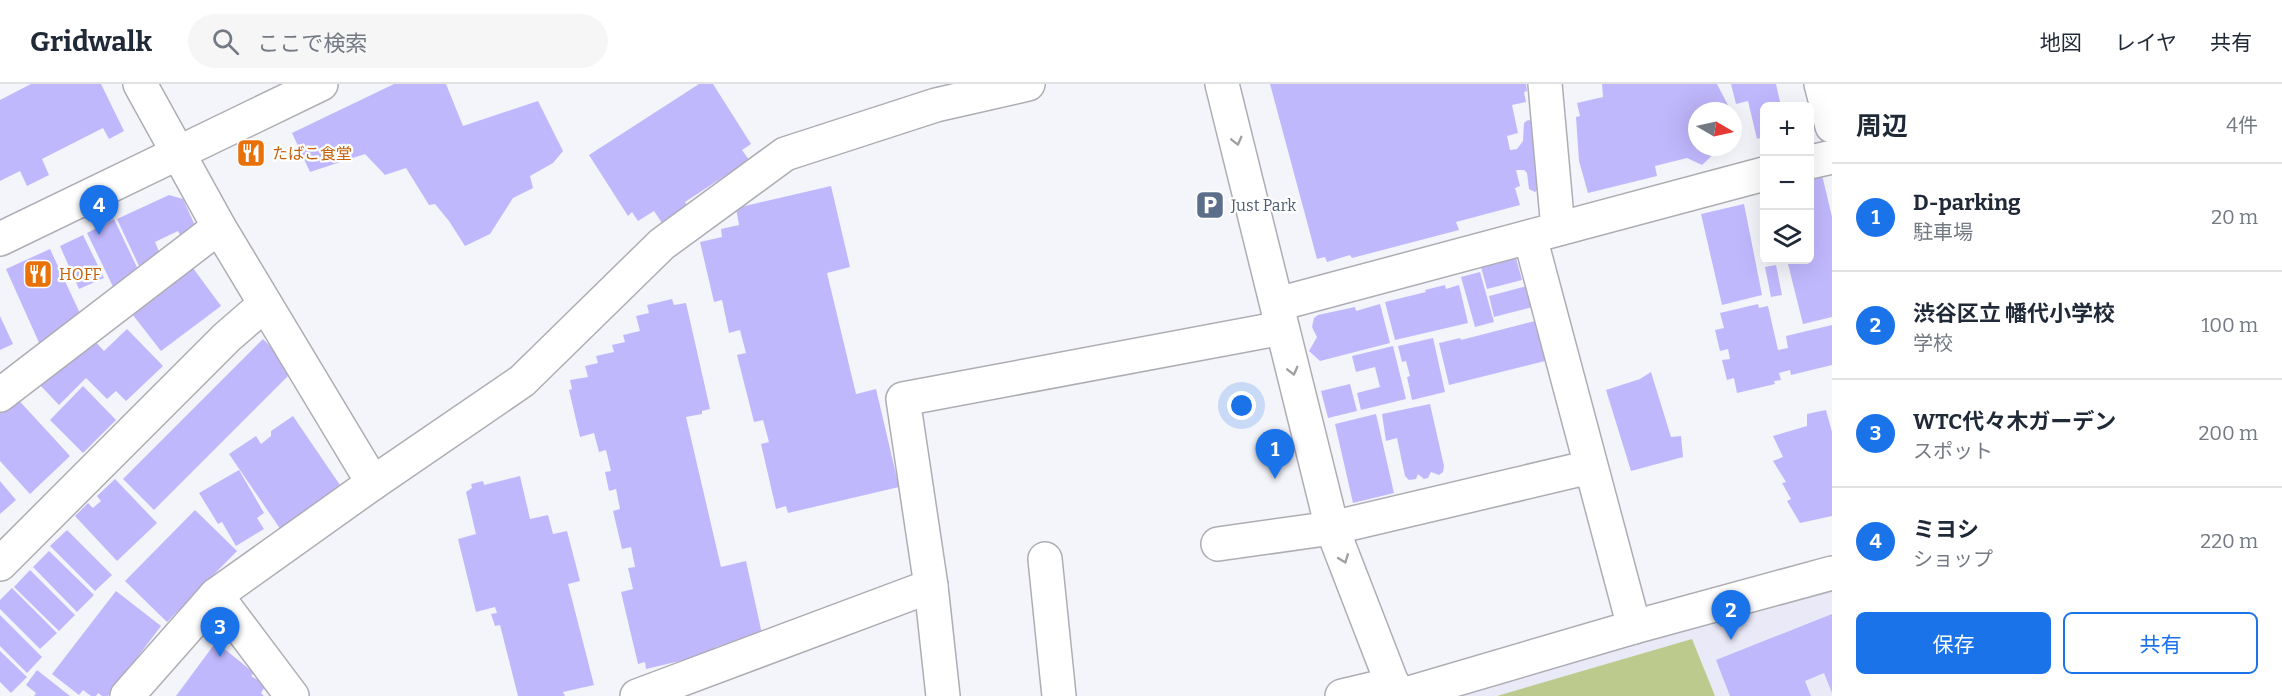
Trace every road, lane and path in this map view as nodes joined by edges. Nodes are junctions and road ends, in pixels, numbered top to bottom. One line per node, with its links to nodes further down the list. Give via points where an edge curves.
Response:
1 (140, 84): 9 (street)
2 (321, 84): 9 (street)
3 (1028, 84): 7 (street)
4 (1222, 84): 17 (street, one-way to 17)
5 (1545, 84): 14 (street)
6 (1821, 84): 8 (street)
7 (916, 97): 20 (street, via 785,154 662,244 522,381)
8 (1832, 126)
9 (177, 152): 13 (street); 15 (street)
10 (1832, 156): 11 (street)
11 (1814, 161)
12 (1760, 175): 14 (street)
13 (219, 227): 16 (street); 18 (street)
14 (1544, 233): 17 (street); 19 (street)
15 (0, 239)
16 (265, 304): 20 (street); 24 (street)
17 (1280, 316): 21 (street, one-way to 21); 26 (street, via 903,399)
18 (0, 395)
19 (1590, 467): 21 (street); 28 (street)
20 (373, 483): 27 (street)
21 (1332, 528): 22 (street); 29 (street, one-way to 29)
22 (1218, 544)
23 (1045, 559): 34 (street)
24 (0, 564)
25 (1832, 573): 28 (street)
26 (932, 586): 32 (street); 33 (street)
27 (216, 595): 30 (street); 31 (street)
28 (1634, 627): 29 (street)
29 (1396, 692): 35 (street)
30 (127, 696)
31 (292, 696)
32 (637, 696)
33 (943, 696)
34 (1059, 696)
35 (1342, 696)

